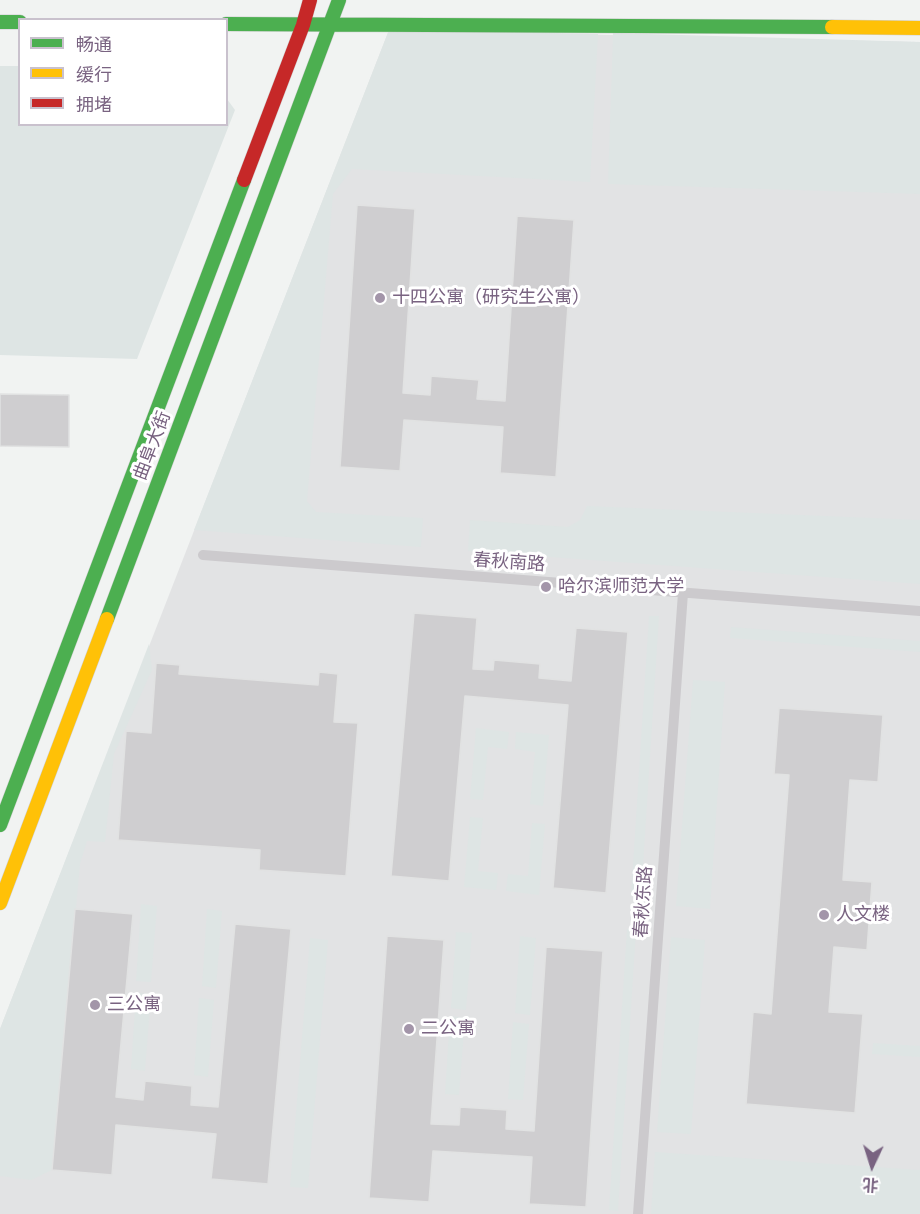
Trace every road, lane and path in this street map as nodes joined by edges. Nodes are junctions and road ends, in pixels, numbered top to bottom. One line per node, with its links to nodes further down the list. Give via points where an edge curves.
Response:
1 (310, 0): 6 (street, 曲阜大街)
2 (339, 0): 7 (street, 曲阜大街)
3 (0, 22): 4 (street)
4 (18, 22)
5 (228, 24): 6 (street)
6 (303, 24): 7 (street); 12 (street, 曲阜大街)
7 (331, 24): 8 (street); 13 (street, 曲阜大街)
8 (920, 28)
9 (202, 555): 10 (lane, 春秋南路)
10 (683, 593): 11 (lane, 春秋南路); 14 (lane, 春秋东路)
11 (920, 611)
12 (0, 825)
13 (0, 903)
14 (638, 1214)

